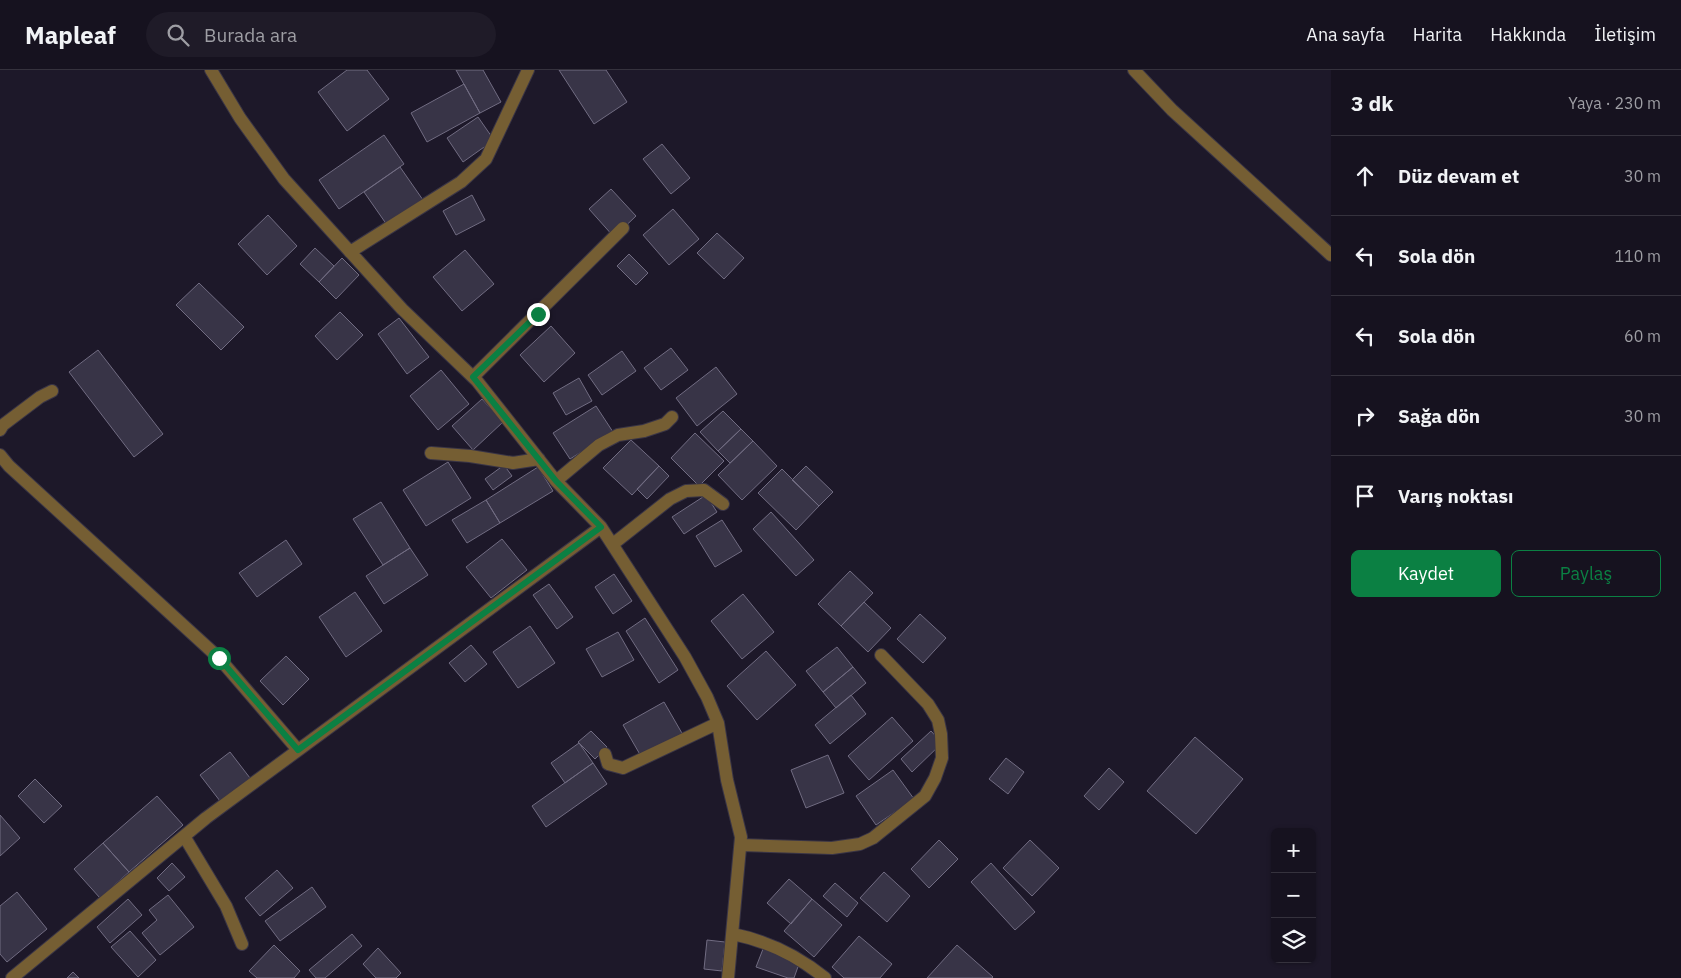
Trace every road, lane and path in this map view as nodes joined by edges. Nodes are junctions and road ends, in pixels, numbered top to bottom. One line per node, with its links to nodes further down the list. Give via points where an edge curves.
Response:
1 (211, 70): 5 (street, via 240,118 284,179)
2 (528, 70): 5 (street, via 486,159 461,182)
3 (1134, 70): 6 (street, via 1172,110)
4 (623, 228): 7 (street)
5 (350, 252): 7 (street, via 402,310)
6 (1331, 255)
7 (473, 377): 13 (street)
8 (52, 390): 10 (street)
9 (672, 417): 14 (street, via 666,424 618,435 599,445)
10 (0, 430)
11 (431, 453): 13 (street, via 512,463)
12 (0, 455): 20 (street, via 219,658)
13 (539, 459): 14 (street)
14 (556, 481): 16 (street)
15 (724, 504): 17 (street, via 704,490 686,491 670,499)
16 (601, 527): 17 (street); 20 (street)
17 (613, 544): 19 (street, via 685,657)
18 (881, 655): 23 (street, via 928,704 938,720 942,758 925,796 873,838 860,844 832,848)
19 (718, 724): 21 (street, via 623,768 608,764); 23 (street)
20 (298, 750): 22 (street)
21 (605, 754)
22 (184, 836): 25 (street, via 226,906); 26 (street)
23 (741, 845): 24 (street)
24 (733, 934): 27 (street); 28 (street, via 771,945)
25 (242, 944)
26 (12, 978)
27 (728, 978)
28 (825, 978)

